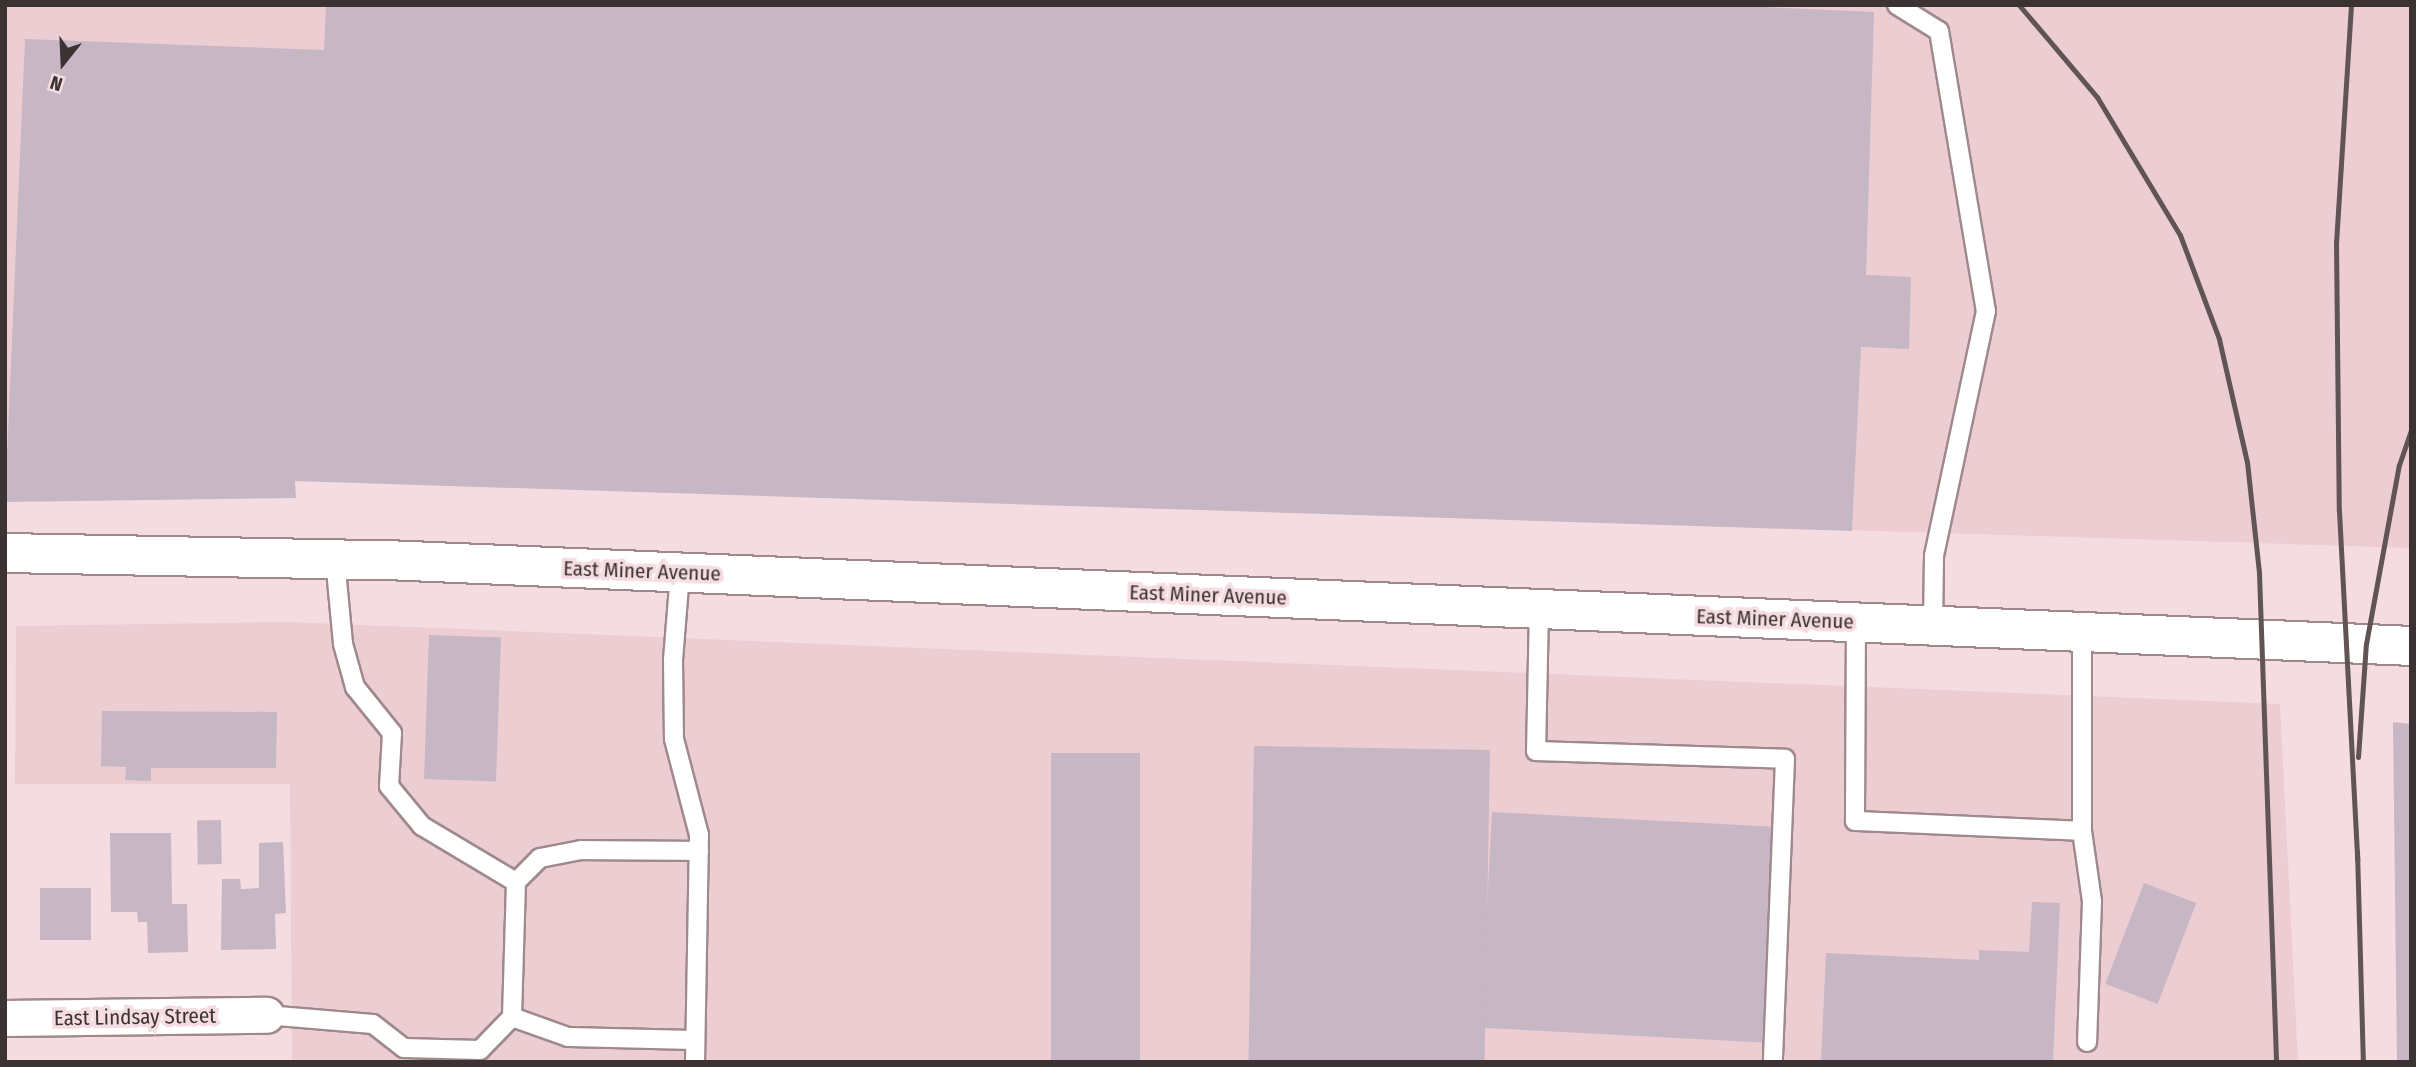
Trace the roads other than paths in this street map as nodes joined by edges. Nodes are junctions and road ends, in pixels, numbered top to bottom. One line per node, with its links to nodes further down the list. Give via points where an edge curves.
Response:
1 (1898, 5): 7 (lane, via 1939,31 1986,311 1934,556)
2 (5, 553): 3 (street, East Miner Avenue)
3 (335, 559): 4 (street, East Miner Avenue); 12 (lane, via 343,644 355,687 392,733 389,786 422,826)
4 (680, 573): 5 (street, East Miner Avenue); 11 (lane, via 673,660 674,739)
5 (1539, 609): 6 (street, East Miner Avenue); 19 (lane, via 1536,751 1785,760)
6 (1856, 622): 7 (street, East Miner Avenue); 10 (lane, via 1855,821)
7 (1933, 625): 8 (street, East Miner Avenue)
8 (2082, 632): 9 (street, East Miner Avenue); 10 (lane)
9 (2411, 646)
10 (2082, 831): 17 (lane, via 2092,901)
11 (699, 851): 12 (lane, via 581,850 540,858); 16 (lane)
12 (516, 882): 14 (lane)
13 (265, 1015): 14 (lane, via 373,1024 404,1048 481,1050); 15 (street, East Lindsay Street)
14 (512, 1017): 16 (lane, via 568,1037)
15 (5, 1018)
16 (695, 1040): 18 (lane)
17 (2087, 1042)
18 (695, 1062)
19 (1773, 1062)

